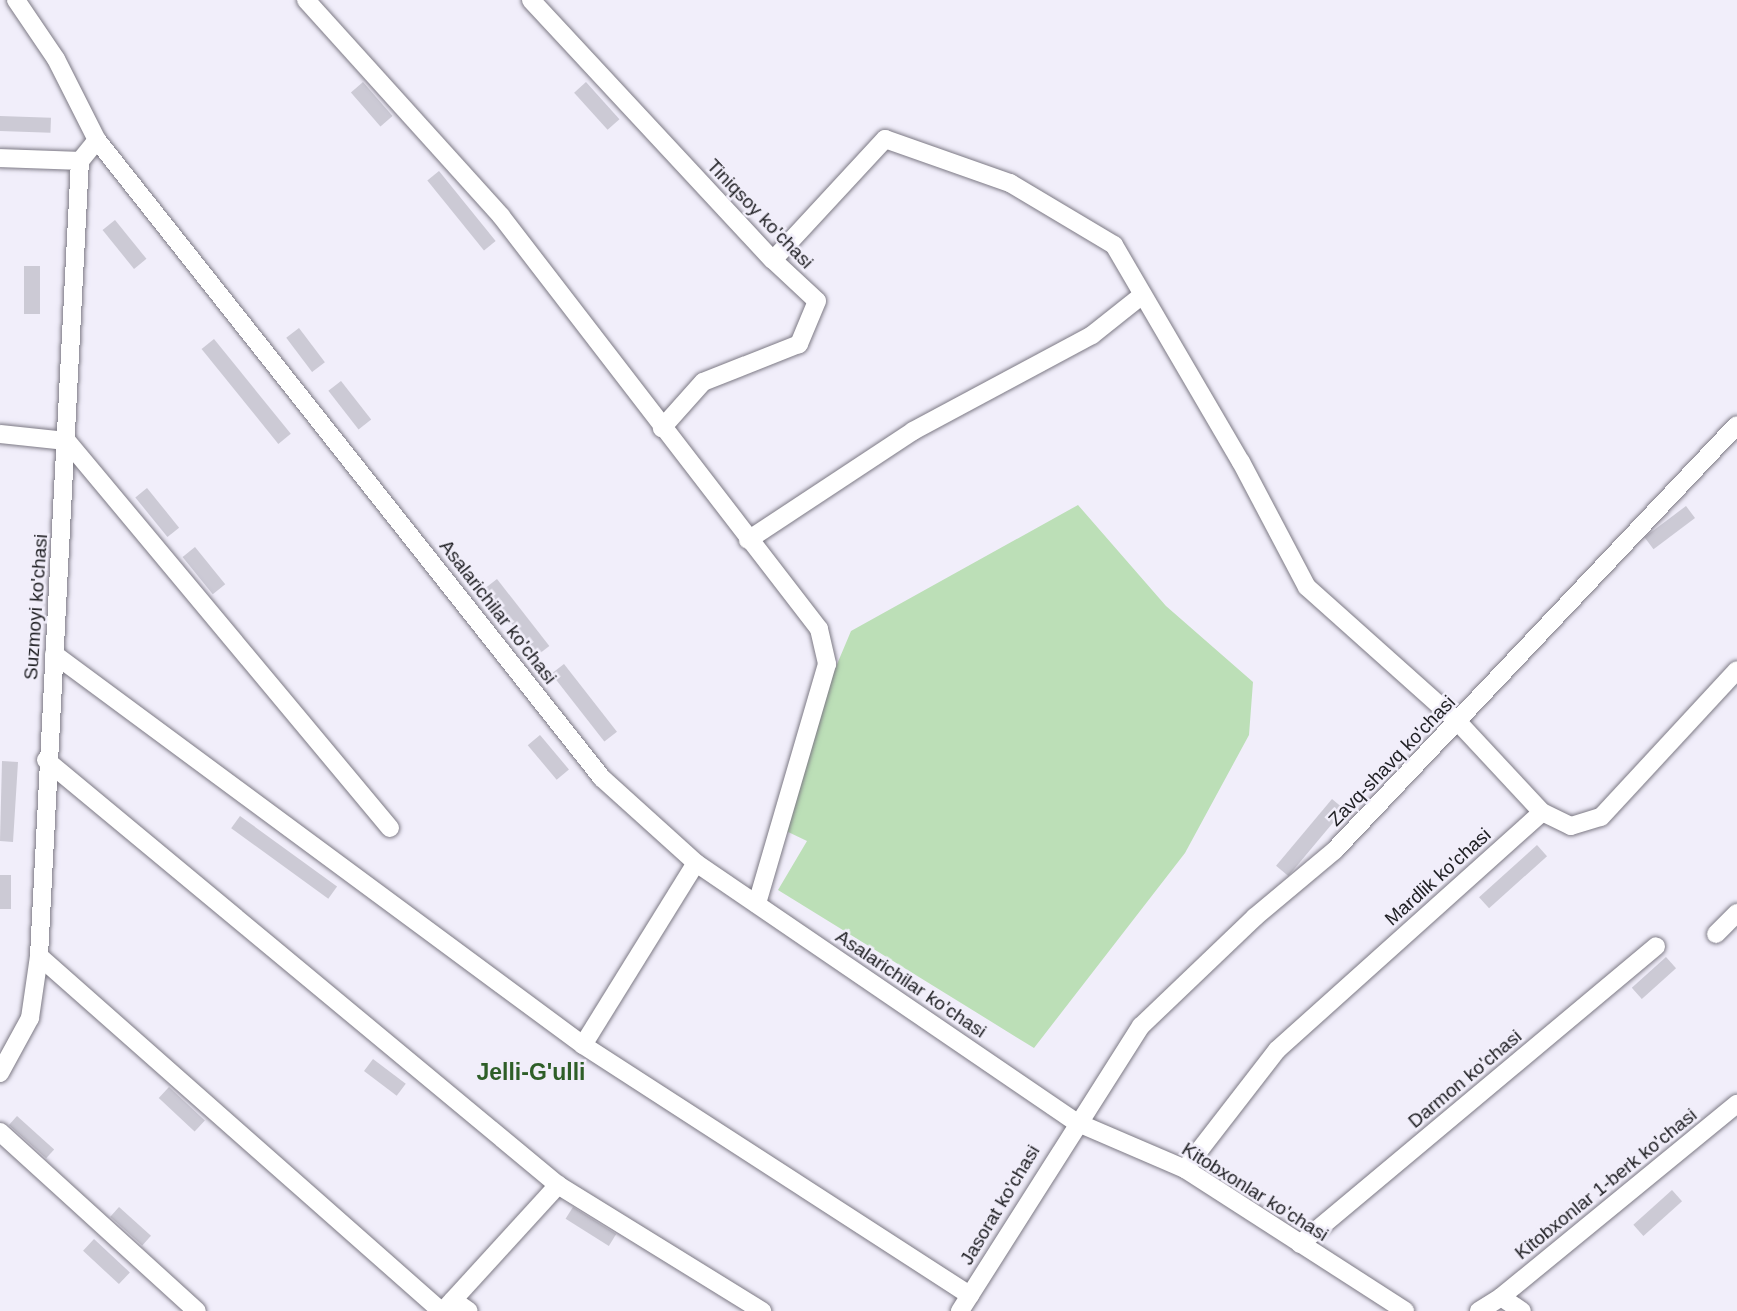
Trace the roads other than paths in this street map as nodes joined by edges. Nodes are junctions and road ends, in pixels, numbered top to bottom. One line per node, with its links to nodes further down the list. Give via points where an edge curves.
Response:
1 (16, 0): 4 (street, Asalarichilar ko'chasi, via 56,60)
2 (306, 0): 10 (street, via 501,216)
3 (531, 0): 7 (street, Tiniqsoy ko'chasi)
4 (97, 140): 6 (street); 20 (street, Asalarichilar ko'chasi, via 602,778)
5 (0, 158): 6 (street)
6 (80, 161): 12 (street, Suzmoyi ko'chasi)
7 (773, 260): 8 (street, via 885,139 1010,183 1114,245); 10 (street, Tiniqsoy ko'chasi, via 817,301 799,344 702,382)
8 (1141, 296): 13 (street, via 1092,335 914,430); 16 (street, via 1241,462 1307,587)
9 (1737, 425): 16 (street, Zavq-shavq ko'chasi)
10 (663, 428): 13 (street)
11 (0, 434): 12 (street)
12 (67, 441): 14 (street, Suzmoyi ko'chasi); 19 (street)
13 (748, 540): 21 (street, via 819,629 827,664)
14 (54, 654): 17 (street, Suzmoyi ko'chasi); 26 (street)
15 (1737, 670): 18 (street, via 1601,817 1571,826)
16 (1458, 722): 18 (street); 29 (street, Zavq-shavq ko'chasi, via 1334,851 1255,917 1141,1026)
17 (46, 761): 25 (street, Suzmoyi ko'chasi); 32 (street)
18 (1542, 812): 31 (street, Mardlik ko'chasi, via 1277,1050)
19 (390, 828)
20 (696, 863): 21 (street, Asalarichilar ko'chasi); 26 (street)
21 (757, 904): 29 (street, Asalarichilar ko'chasi)
22 (1737, 913): 23 (street)
23 (1716, 934)
24 (1656, 946): 33 (street, Darmon ko'chasi)
25 (39, 956): 27 (street, Suzmoyi ko'chasi, via 30,1018); 36 (street)
26 (583, 1045): 34 (street)
27 (0, 1073)
28 (1737, 1104): 35 (street, Kitobxonlar 1-berk ko'chasi)
29 (1076, 1122): 31 (street, Kitobxonlar ko'chasi); 34 (street, Jasorat ko'chasi)
30 (0, 1132): 37 (street)
31 (1185, 1169): 33 (street, Kitobxonlar ko'chasi)
32 (558, 1185): 36 (street); 39 (street)
33 (1300, 1244): 41 (street, Kitobxonlar ko'chasi)
34 (970, 1295): 40 (street, Jasorat ko'chasi)
35 (1501, 1297): 42 (street); 43 (street)
36 (445, 1307): 38 (street)
37 (197, 1311)
38 (469, 1311)
39 (762, 1311)
40 (960, 1311)
41 (1405, 1311)
42 (1479, 1311)
43 (1522, 1311)

